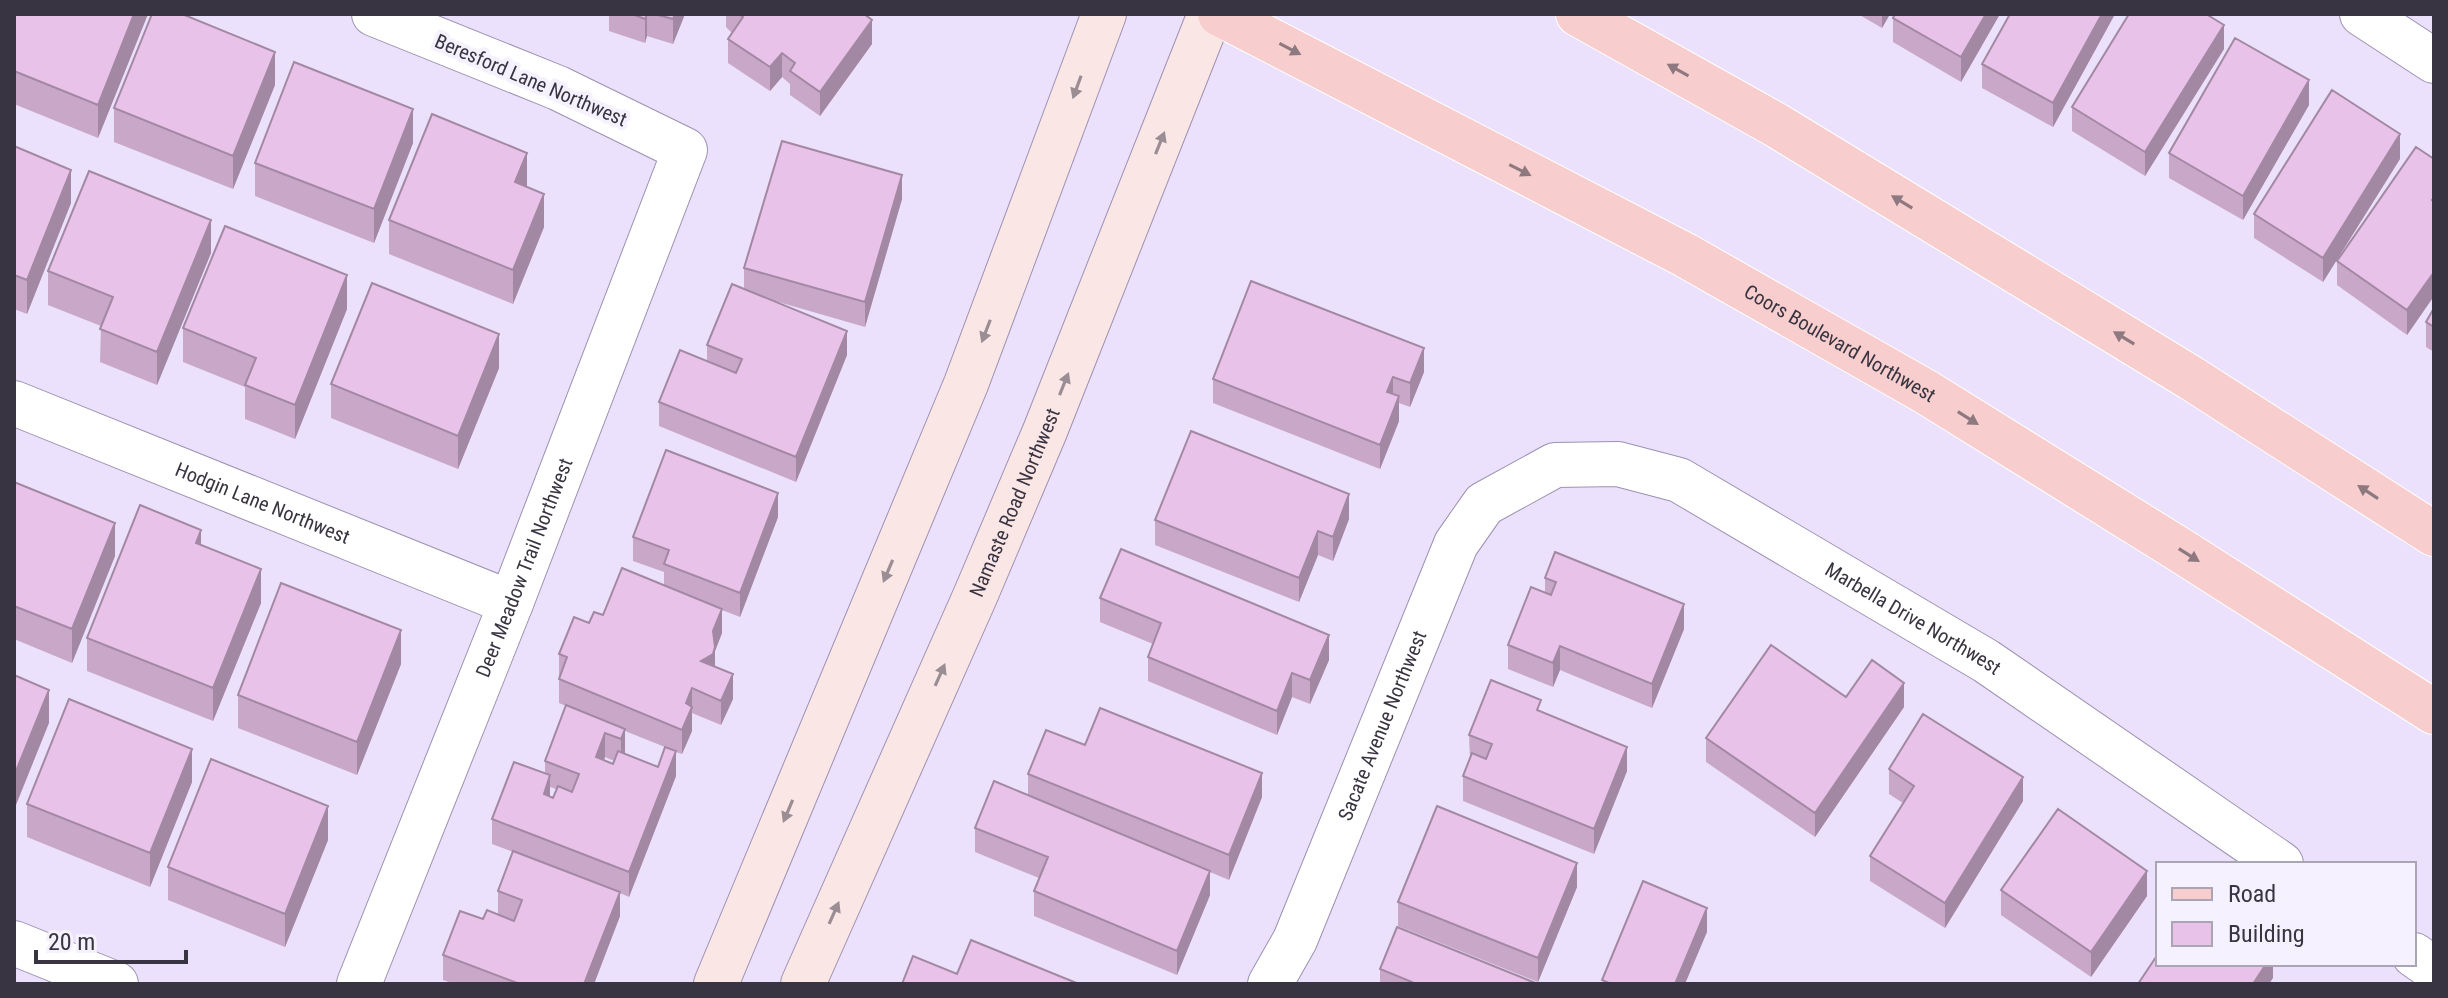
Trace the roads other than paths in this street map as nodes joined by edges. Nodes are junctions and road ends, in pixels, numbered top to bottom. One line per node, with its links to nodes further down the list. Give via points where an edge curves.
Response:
1 (374, 14): 8 (street, Beresford Lane Northwest, via 558,88)
2 (1104, 14): 20 (street, one-way to 20, via 966,384)
3 (1210, 14): 21 (street, Namaste Road Northwest, one-way to 3, via 1045,431)
4 (1220, 14): 13 (main road, Coors Boulevard Northwest, one-way to 13, via 1685,255 1926,392)
5 (1578, 14): 11 (main road, one-way to 5, via 2191,378 1776,125)
6 (2362, 14): 7 (street)
7 (2434, 61)
8 (685, 150): 12 (street, Deer Meadow Trail Northwest)
9 (14, 403): 12 (street, Hodgin Lane Northwest)
10 (1516, 487): 14 (street, Marbella Drive Northwest, via 1555,465 1618,464 1679,480 1986,661); 22 (street, Sacate Avenue Northwest, via 1484,504 1456,544 1295,940)
11 (2434, 534)
12 (511, 603): 19 (street, Deer Meadow Trail Northwest)
13 (2434, 712)
14 (2278, 862)
15 (14, 943): 18 (street)
16 (2416, 956): 17 (street)
17 (2434, 969)
18 (116, 984)
19 (359, 984)
20 (716, 984)
21 (803, 984)
22 (1270, 984)

